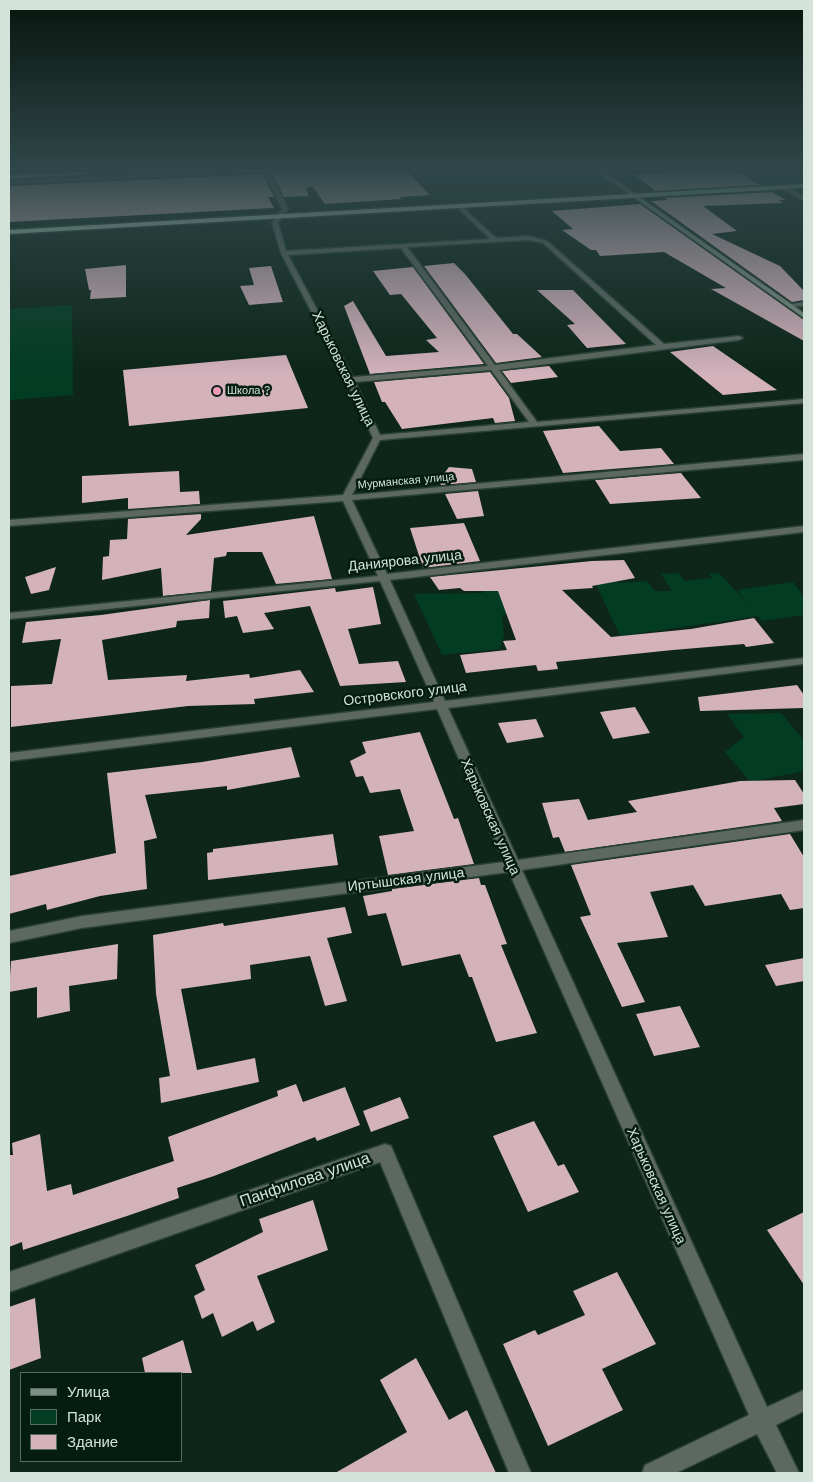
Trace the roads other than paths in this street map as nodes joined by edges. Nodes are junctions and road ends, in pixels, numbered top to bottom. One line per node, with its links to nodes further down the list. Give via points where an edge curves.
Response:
1 (279, 236): 6 (street, Харьковская улица)
2 (491, 236): 4 (street)
3 (691, 236): 8 (main road)
4 (494, 239): 5 (street); 11 (street, via 528,238 545,242)
5 (404, 246): 6 (street); 12 (street)
6 (284, 253): 13 (street, Харьковская улица)
7 (804, 304): 8 (street)
8 (790, 305): 9 (main road)
9 (804, 316)
10 (739, 338): 11 (street)
11 (662, 346): 12 (street)
12 (493, 368): 13 (street); 15 (street)
13 (350, 380): 16 (street, Харьковская улица)
14 (804, 401): 15 (street)
15 (535, 424): 16 (street)
16 (377, 438): 18 (street, Харьковская улица)
17 (804, 457): 18 (street, Мурманская улица)
18 (346, 498): 19 (street, Мурманская улица); 21 (street, Харьковская улица)
19 (9, 523)
20 (804, 529): 21 (street, Даниярова улица)
21 (384, 578): 22 (street, Даниярова улица); 24 (street, Харьковская улица)
22 (9, 616)
23 (804, 661): 24 (street, Островского улица)
24 (440, 705): 25 (street, Островского улица); 27 (street, Харьковская улица)
25 (9, 756)
26 (804, 825): 27 (street, Иртышская улица)
27 (512, 866): 28 (street, Иртышская улица, via 82,922); 31 (street, Харьковская улица)
28 (9, 937)
29 (9, 1282): 32 (street, Панфилова улица, via 385,1152)
30 (804, 1400): 31 (street)
31 (762, 1420): 33 (street); 34 (street, Харьковская улица)
32 (520, 1473)
33 (653, 1473)
34 (788, 1473)

